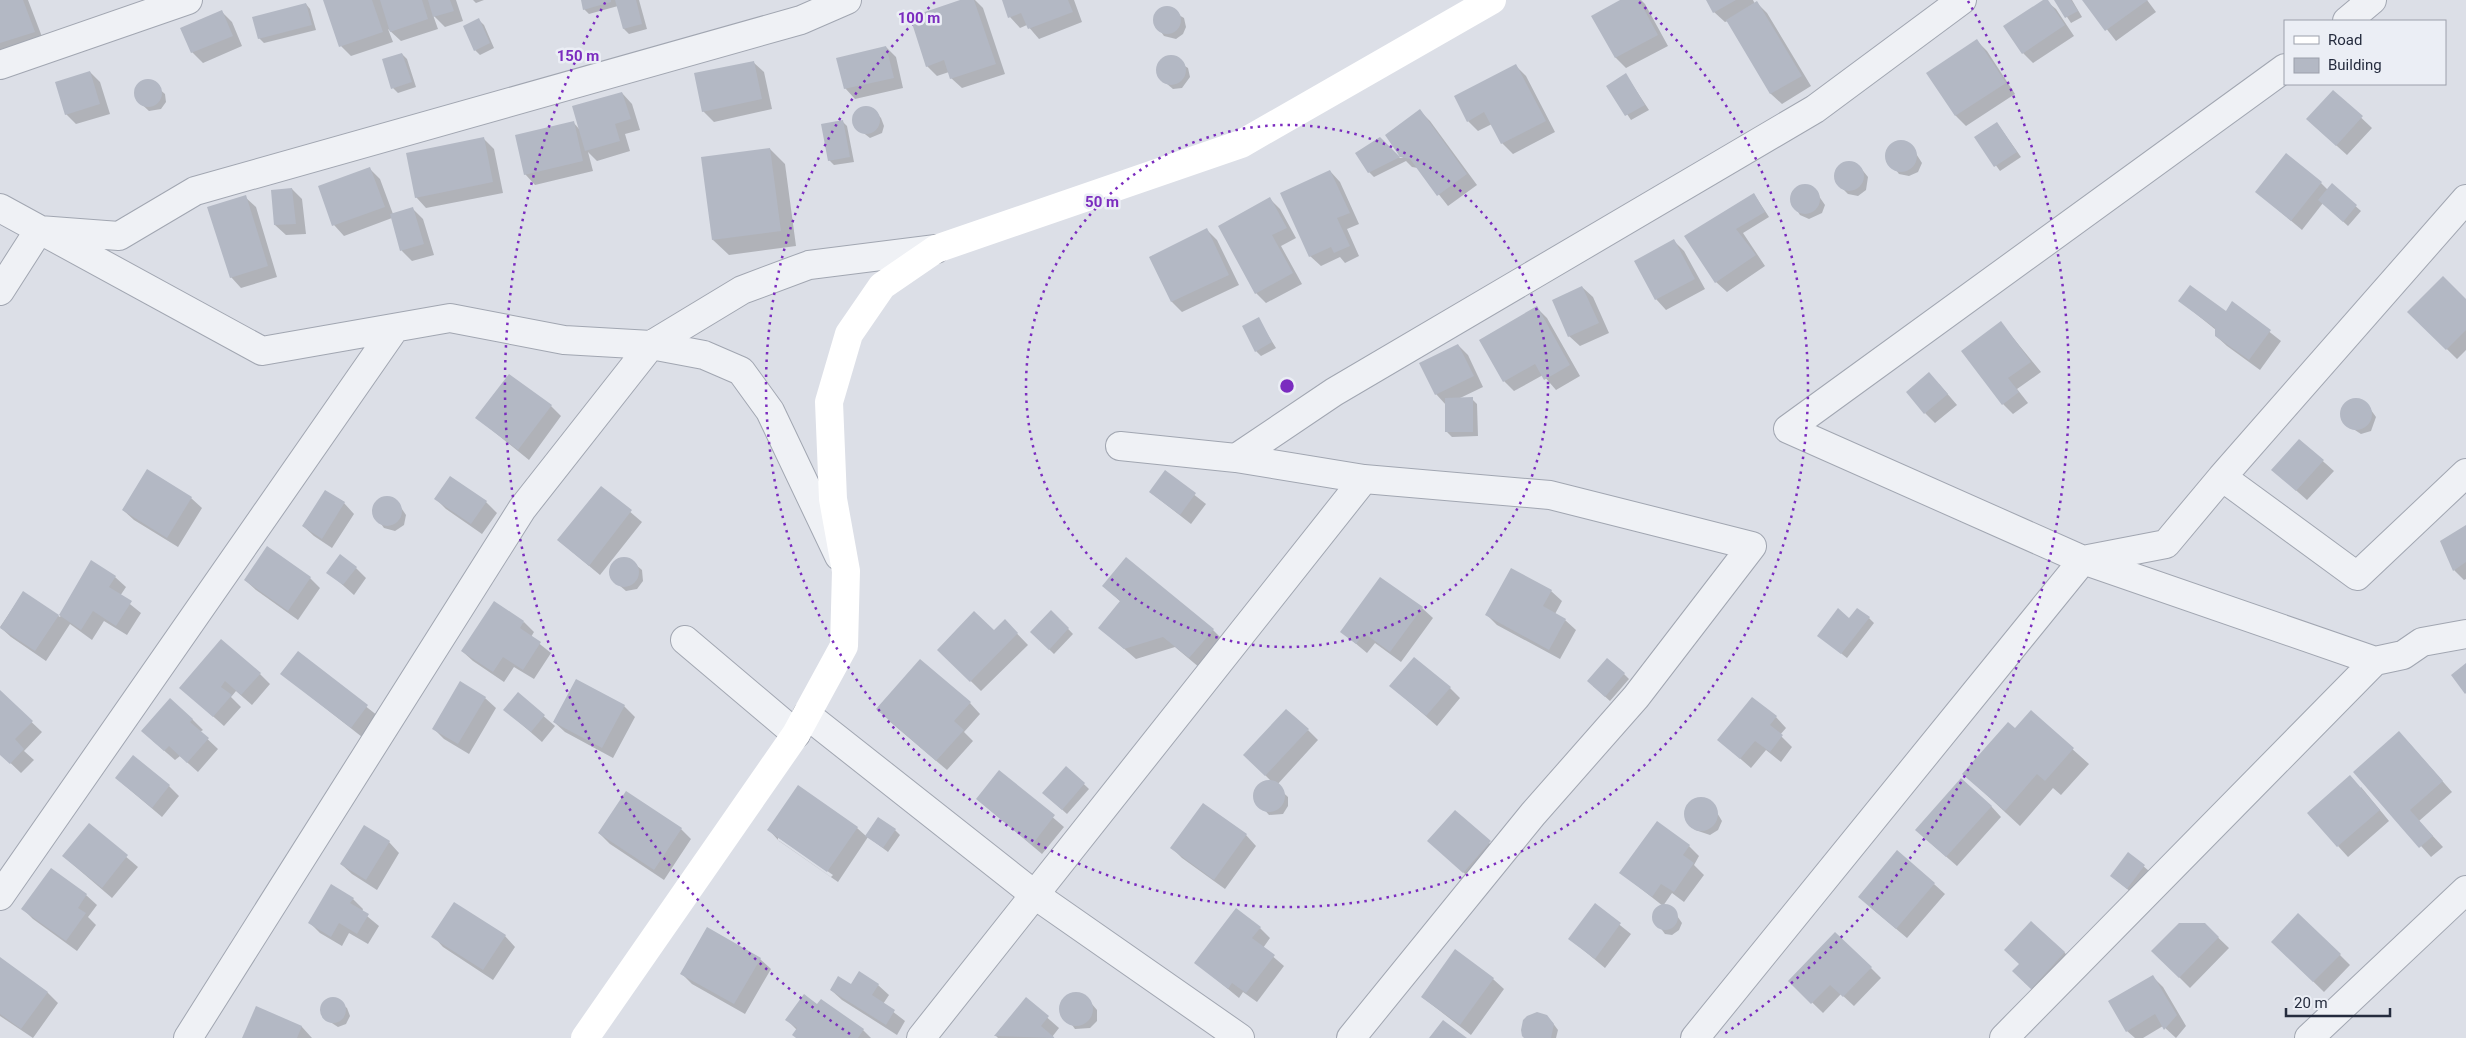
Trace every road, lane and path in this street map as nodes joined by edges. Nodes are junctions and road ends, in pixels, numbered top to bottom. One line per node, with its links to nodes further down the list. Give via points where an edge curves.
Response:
1 (188, 0): 7 (street)
2 (847, 0): 11 (street, via 801,20 194,191 119,236)
3 (1492, 0): 12 (street, via 1241,144)
4 (1962, 0): 17 (street, via 1815,109 1334,392)
5 (2372, 0): 6 (street)
6 (2348, 20)
7 (0, 65)
8 (2284, 69): 21 (street, via 1788,429)
9 (2466, 199): 19 (street)
10 (0, 208): 11 (street)
11 (39, 230): 13 (street); 14 (street, via 262,351)
12 (936, 248): 15 (street, via 809,265 742,290); 22 (street, via 882,286 849,334 829,402 833,500)
13 (0, 292)
14 (395, 328): 15 (street, via 450,318 564,340); 29 (street)
15 (650, 345): 22 (street, via 704,355 741,371 770,411); 30 (street, via 522,509)
16 (1120, 446): 17 (street)
17 (1236, 458): 20 (street)
18 (2466, 473): 19 (street, via 2357,576)
19 (2222, 478): 21 (street, via 2166,544)
20 (1364, 479): 28 (street); 34 (street, via 1550,495 1752,546 1636,696 1533,814)
21 (2083, 560): 25 (street); 35 (street)
22 (846, 571): 26 (street, via 844,646)
23 (2466, 634): 25 (street, via 2422,642 2404,655)
24 (684, 640): 26 (street)
25 (2375, 661): 36 (street)
26 (802, 724): 28 (street); 31 (street)
27 (2466, 890): 37 (street)
28 (1035, 895): 32 (street); 33 (street)
29 (0, 896)
30 (188, 1038)
31 (585, 1038)
32 (921, 1038)
33 (1240, 1038)
34 (1351, 1038)
35 (1695, 1038)
36 (2004, 1038)
37 (2309, 1038)

